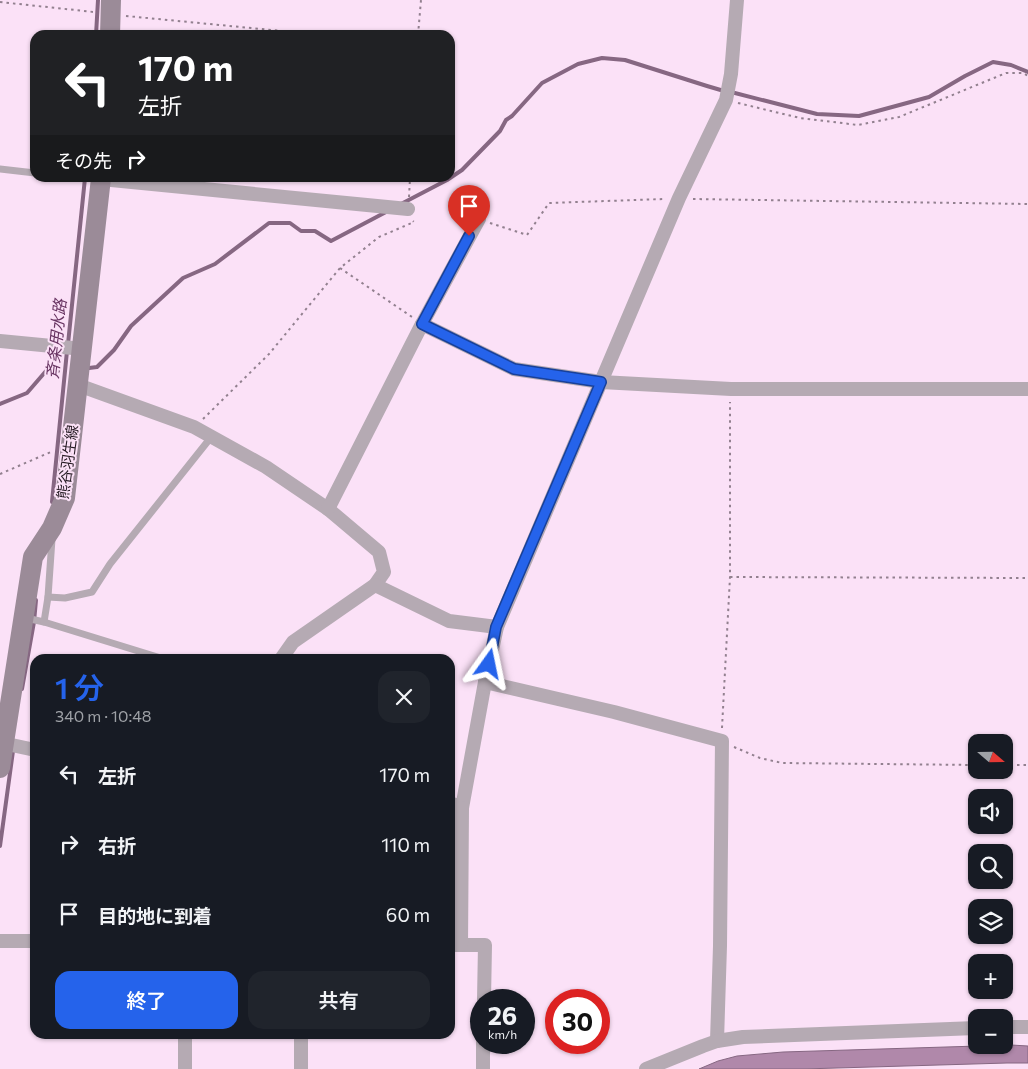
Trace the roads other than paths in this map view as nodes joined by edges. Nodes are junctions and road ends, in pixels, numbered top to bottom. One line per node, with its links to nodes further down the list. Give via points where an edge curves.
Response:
1 (737, 0): 13 (street, via 726,100 679,198)
2 (111, 7): 3 (main road)
3 (110, 30)
4 (0, 169): 5 (lane)
5 (30, 172)
6 (95, 182): 12 (main road, 熊谷羽生線)
7 (136, 182): 8 (street)
8 (399, 208)
9 (479, 218): 10 (street)
10 (422, 324): 13 (street, via 514,369); 17 (street)
11 (0, 341): 12 (street)
12 (75, 348): 14 (main road, 熊谷羽生線)
13 (601, 382): 15 (street, via 730,389); 22 (street)
14 (78, 385): 16 (street); 18 (main road, 熊谷羽生線, via 65,498)
15 (1028, 389)
16 (212, 436): 17 (street, via 266,467); 20 (lane, via 110,564 92,592 65,598)
17 (328, 509): 19 (street, via 379,552 384,572)
18 (52, 528): 20 (lane); 21 (main road, 熊谷羽生線, via 33,557)
19 (375, 585): 22 (street, via 449,621); 24 (street, via 293,642)
20 (48, 597): 21 (lane)
21 (34, 619): 23 (lane); 26 (main road, 熊谷羽生線)
22 (496, 627): 25 (street)
23 (148, 654)
24 (285, 654)
25 (485, 682): 28 (street); 38 (street, via 722,741)
26 (17, 746): 27 (main road, 熊谷羽生線)
27 (0, 768)
28 (456, 806): 31 (street)
29 (0, 941): 30 (street)
30 (30, 941)
31 (456, 945): 32 (street, via 485,945)
32 (484, 989)
33 (1013, 1027): 34 (street)
34 (1028, 1027)
35 (968, 1028): 38 (street, via 743,1037)
36 (185, 1039): 41 (street)
37 (302, 1039): 42 (street)
38 (717, 1041): 40 (street)
39 (483, 1054): 43 (street)
40 (673, 1064): 44 (street)
41 (185, 1069)
42 (301, 1069)
43 (483, 1069)
44 (646, 1069)

